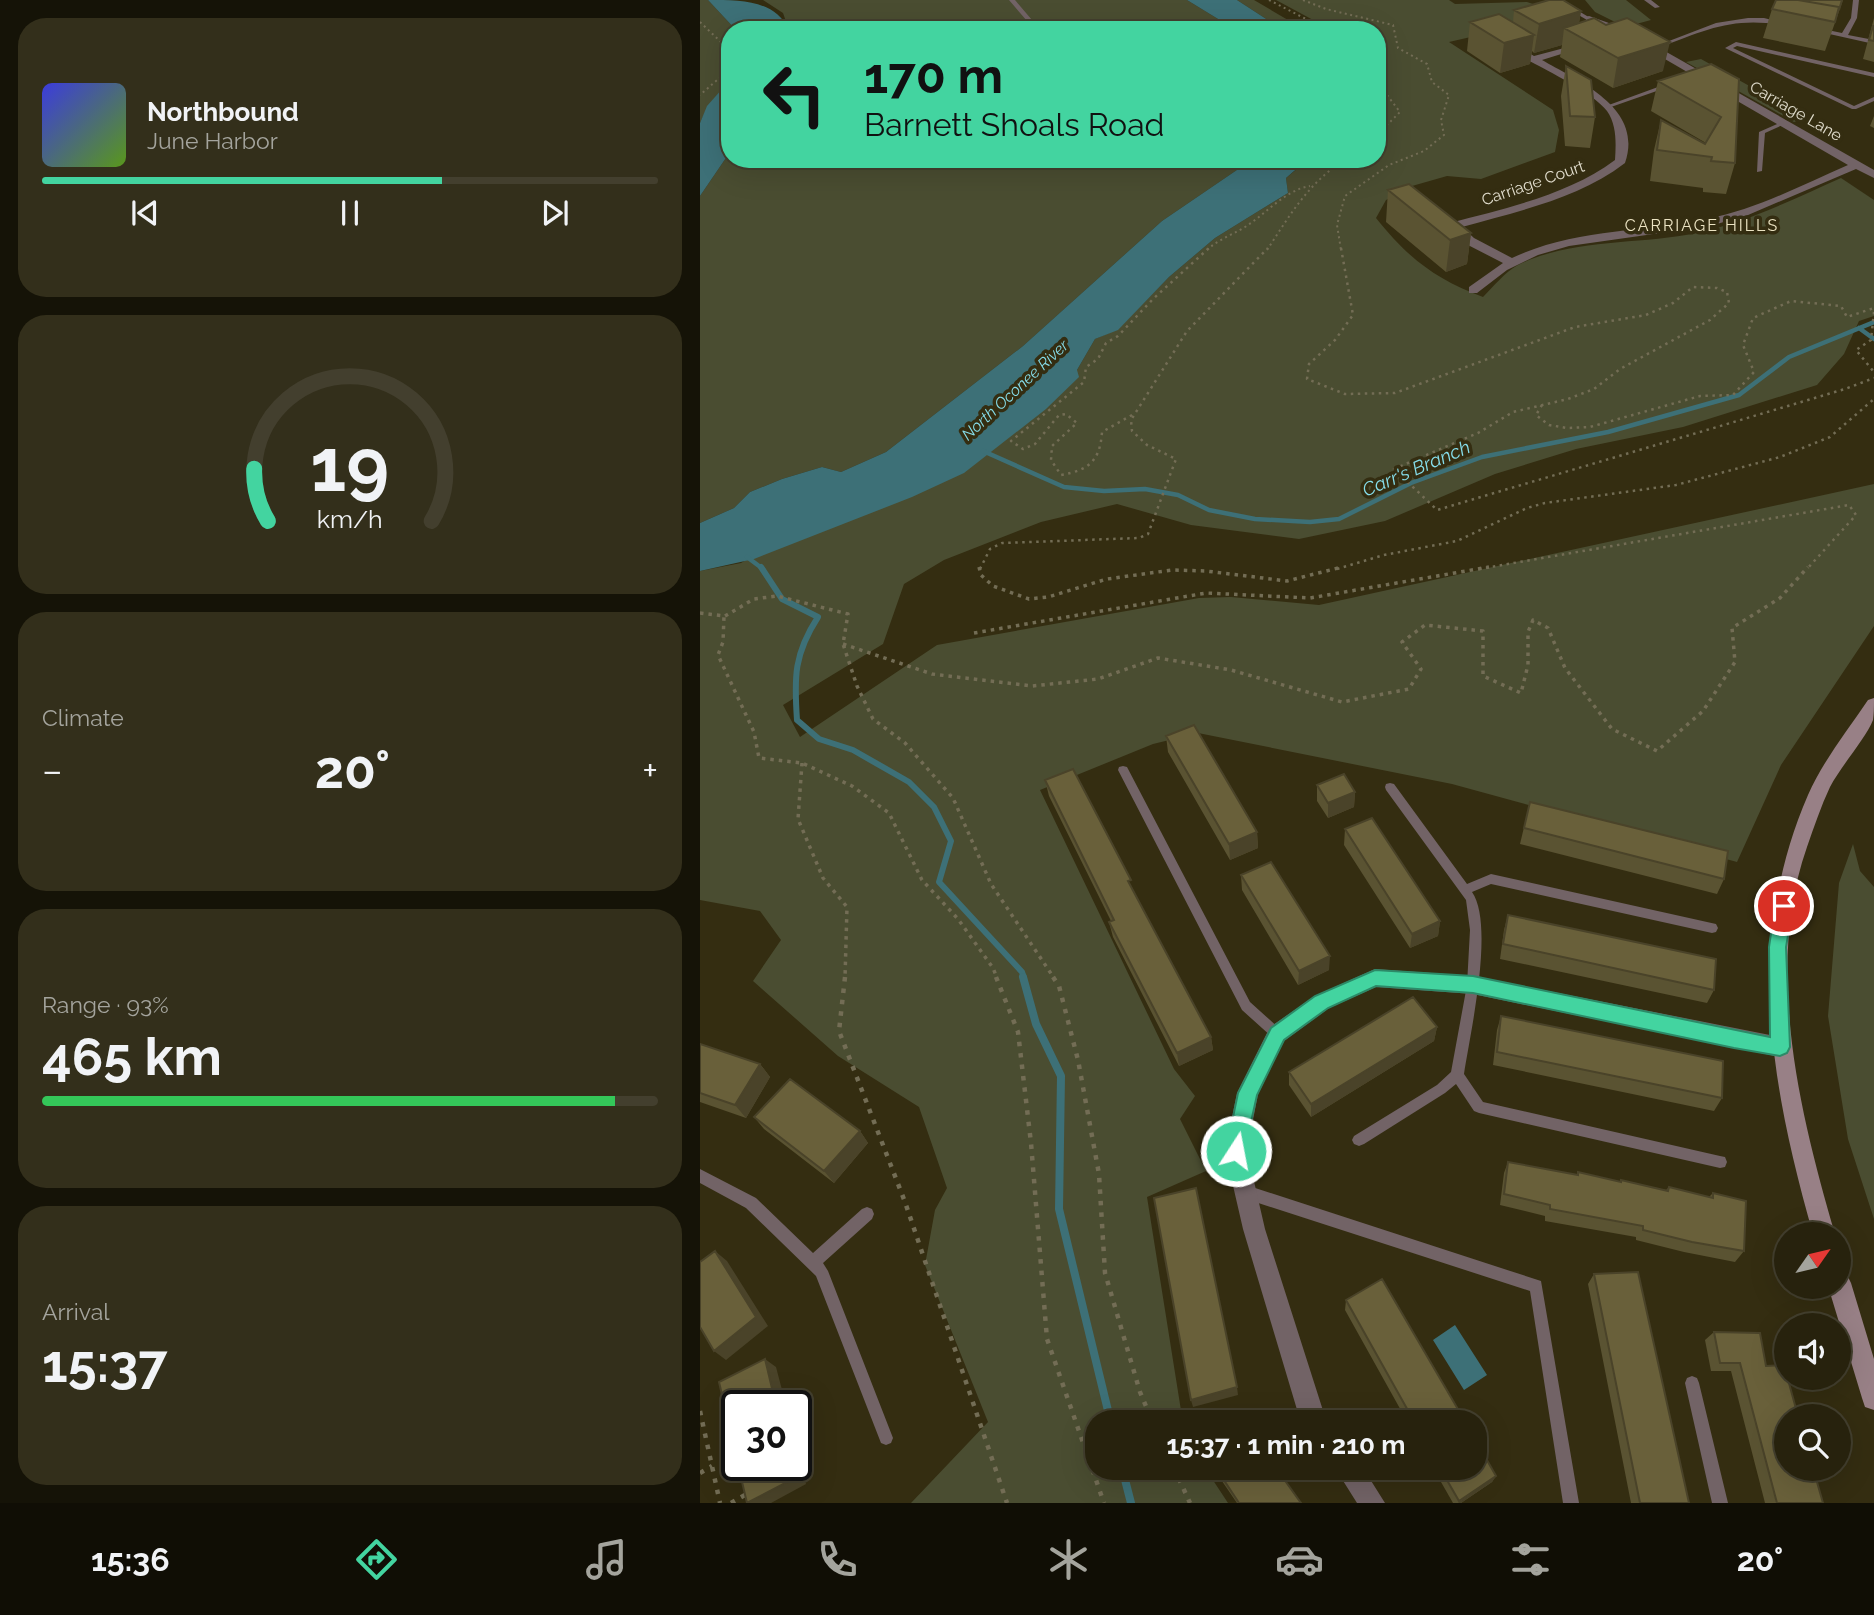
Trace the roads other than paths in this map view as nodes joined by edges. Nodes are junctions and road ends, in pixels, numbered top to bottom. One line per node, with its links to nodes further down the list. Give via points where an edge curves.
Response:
1 (1012, 0): 7 (lane)
2 (1556, 0): 6 (lane)
3 (1647, 0): 5 (lane)
4 (1856, 0): 12 (lane, via 1854,18)
5 (1657, 7)
6 (1589, 19): 10 (street, Carriage Lane)
7 (1030, 21)
8 (1792, 25): 16 (lane, via 1745,18 1726,21)
9 (1805, 28): 12 (lane)
10 (1623, 32): 11 (street); 16 (street, Carriage Lane)
11 (1610, 36)
12 (1844, 36): 15 (lane)
13 (1597, 40): 17 (street)
14 (1504, 42): 17 (street)
15 (1874, 42)
16 (1653, 48): 22 (street, Carriage Lane)
17 (1532, 60): 21 (street)
18 (1874, 75): 20 (lane, via 1736,44 1728,47 1854,108)
19 (1671, 85): 21 (lane)
20 (1874, 99)
21 (1609, 106): 26 (street, Carriage Court, via 1622,143 1621,161 1610,171 1454,226 1470,242)
22 (1784, 123): 23 (street, Carriage Lane); 24 (lane, via 1762,132)
23 (1857, 164): 25 (street, Carriage Lane); 26 (street, via 1744,213 1672,229 1568,242)
24 (1759, 171)
25 (1874, 175)
26 (1510, 262): 27 (street)
27 (1473, 290)
28 (1874, 705): 35 (main road, via 1818,793 1799,839 1777,947)
29 (1123, 770): 34 (lane, via 1246,1006)
30 (1390, 787): 31 (lane)
31 (1464, 890): 32 (lane, via 1491,879); 33 (lane, via 1471,899 1476,930)
32 (1712, 928)
33 (1473, 985): 34 (street, via 1375,978 1322,1002); 35 (street); 36 (lane)
34 (1277, 1034): 40 (street, via 1248,1093 1236,1151)
35 (1780, 1047): 42 (main road)
36 (1457, 1075): 37 (lane); 38 (lane, via 1479,1107)
37 (1359, 1140)
38 (1720, 1162)
39 (700, 1176): 43 (lane, via 751,1203)
40 (1246, 1192): 47 (street); 51 (lane, via 1536,1286)
41 (867, 1214): 43 (lane)
42 (1821, 1222)
43 (812, 1263): 48 (lane, via 821,1271)
44 (1844, 1299): 46 (main road)
45 (1692, 1383): 52 (lane)
46 (1874, 1398)
47 (1309, 1410)
48 (886, 1438)
49 (1356, 1480): 50 (street)
50 (1372, 1503)
51 (1571, 1503)
52 (1720, 1503)

